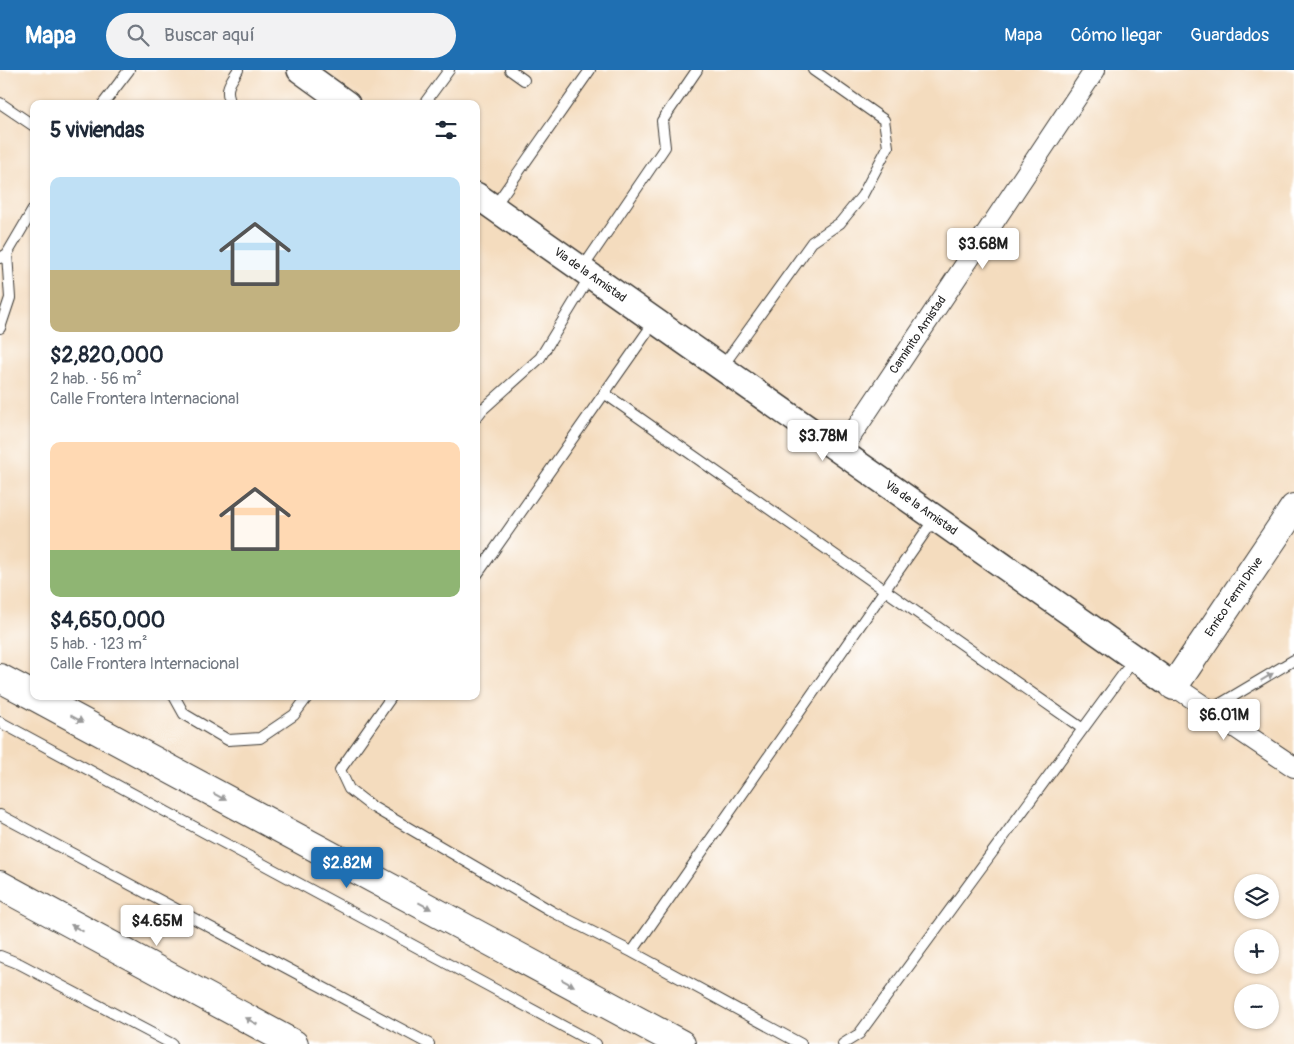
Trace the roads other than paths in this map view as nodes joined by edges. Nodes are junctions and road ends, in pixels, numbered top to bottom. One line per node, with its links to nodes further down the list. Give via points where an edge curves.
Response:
1 (129, 70): 11 (lane)
2 (238, 70): 12 (lane, via 228,86)
3 (300, 70): 13 (street)
4 (449, 70): 14 (lane)
5 (510, 70): 10 (lane)
6 (590, 70): 17 (lane)
7 (698, 70): 20 (lane, via 662,121 665,147)
8 (813, 70): 23 (lane, via 884,120 888,148 862,196 840,223 812,242)
9 (1095, 70): 26 (street, Caminito Amistad)
10 (524, 80)
11 (106, 100)
12 (229, 100)
13 (342, 100)
14 (427, 100)
15 (0, 103): 16 (lane)
16 (30, 123)
17 (485, 201): 20 (street, Via de la Amistad)
18 (30, 214): 19 (lane)
19 (4, 256): 22 (lane, via 10,298)
20 (587, 272): 21 (street, Via de la Amistad); 25 (lane, via 540,358)
21 (655, 320): 23 (street, Via de la Amistad); 24 (lane)
22 (0, 328)
23 (722, 366): 26 (street, Via de la Amistad)
24 (604, 393): 29 (lane); 30 (lane)
25 (480, 409)
26 (841, 450): 28 (street, Via de la Amistad)
27 (1294, 508): 34 (main road, Enrico Fermi Drive)
28 (936, 518): 30 (lane); 31 (street, Via de la Amistad)
29 (480, 570)
30 (885, 590): 42 (lane); 46 (lane)
31 (1135, 658): 34 (street, Via de la Amistad); 42 (lane)
32 (1294, 660): 40 (lane, one-way to 32)
33 (0, 678): 35 (main road)
34 (1174, 686): 40 (street, Via de la Amistad)
35 (30, 694)
36 (41, 700): 52 (main road, one-way to 52)
37 (176, 700): 38 (lane, via 184,714 228,740 260,738 294,715)
38 (305, 700)
39 (389, 700): 46 (lane, via 340,770 349,789 371,806 544,908)
40 (1210, 710): 43 (street, Via de la Amistad)
41 (0, 722): 51 (lane)
42 (1083, 729): 54 (lane, via 859,1034)
43 (1294, 767)
44 (0, 815): 50 (lane)
45 (0, 886): 49 (main road, one-way to 45)
46 (632, 952): 53 (lane)
47 (0, 956): 48 (lane)
48 (172, 1044)
49 (294, 1044)
50 (429, 1044)
51 (596, 1044)
52 (681, 1044)
53 (801, 1044)
54 (842, 1044)

